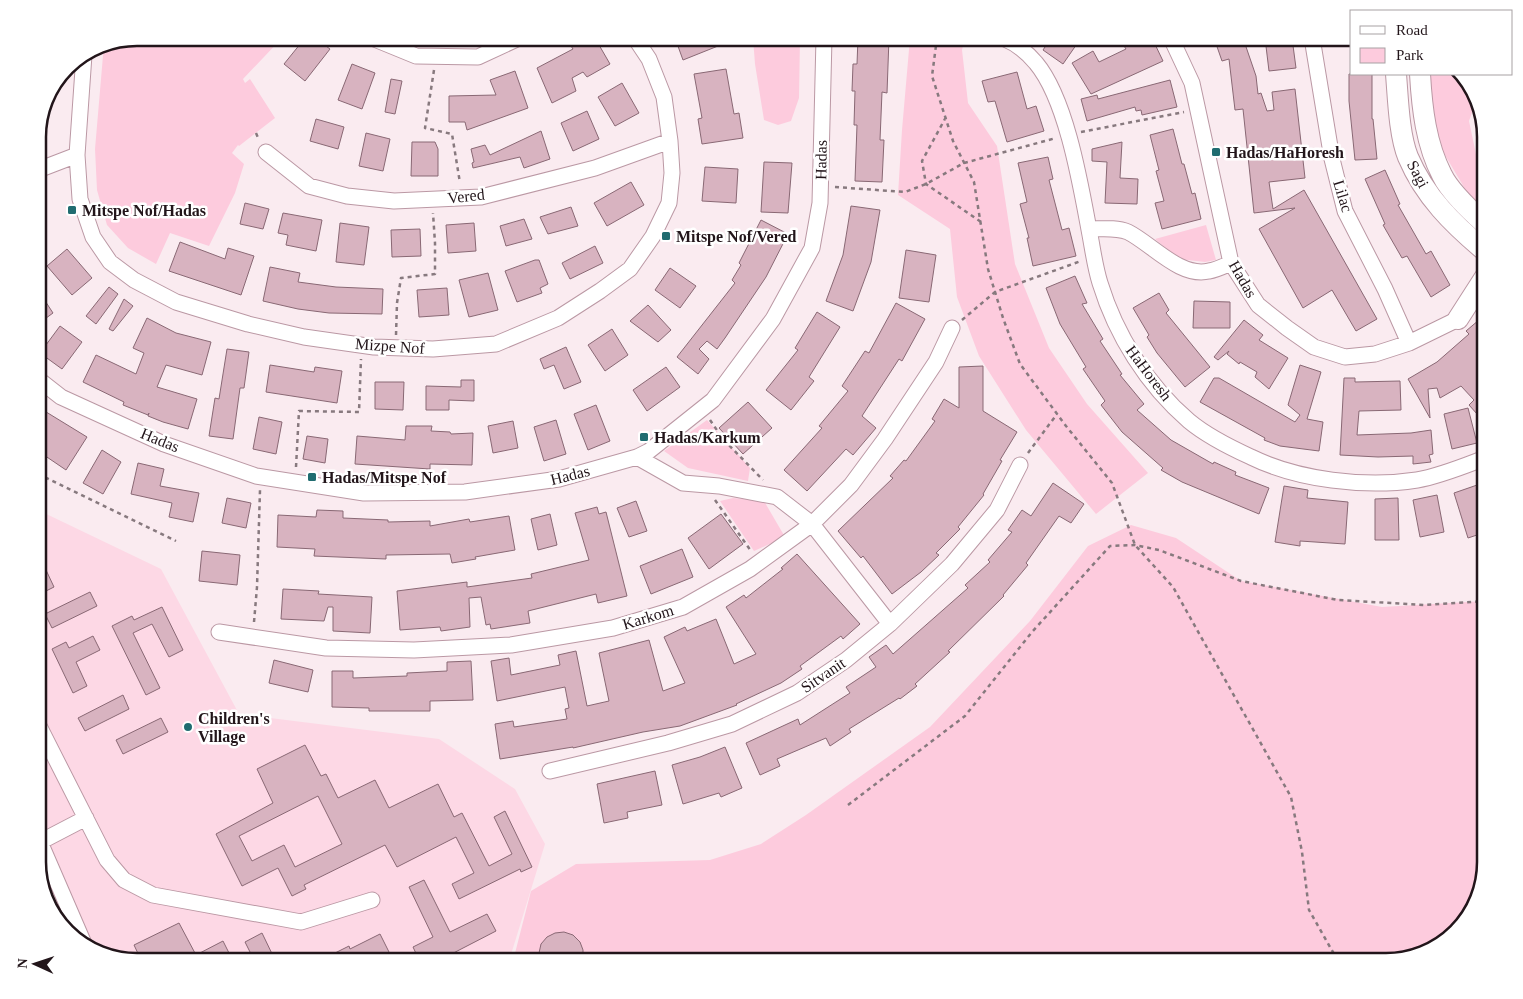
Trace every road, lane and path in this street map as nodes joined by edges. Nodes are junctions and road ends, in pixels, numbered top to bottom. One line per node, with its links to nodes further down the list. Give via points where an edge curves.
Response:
1 (392, 46): 9 (street, via 416,56)
2 (502, 46): 9 (street, via 478,57)
3 (640, 46): 14 (street, Mizpe Nof, via 664,97)
4 (824, 46): 20 (street, Hadas)
5 (936, 46): 13 (path, via 932,76)
6 (1017, 46): 25 (street, HaHoresh, via 1036,63 1060,110)
7 (1175, 46): 28 (street, Hadas, via 1192,83)
8 (1313, 46): 34 (street, Lilac, via 1332,158 1346,211)
9 (437, 57): 21 (path, via 425,128 452,134)
10 (83, 65): 16 (street, Mizpe Nof)
11 (1396, 75): 26 (street, Sagi, via 1408,155 1422,185 1453,223)
12 (1420, 75): 23 (street, Sagi, via 1422,107 1431,150 1442,177)
13 (946, 117): 17 (path); 19 (path, via 922,161)
14 (670, 141): 21 (street, Vered, via 595,168); 36 (street, Mizpe Nof, via 669,203 653,236 630,269 558,318 496,344)
15 (266, 152): 22 (street, Vered, via 309,186 346,196 394,201)
16 (77, 155): 18 (street); 35 (street, Mizpe Nof, via 80,199 93,236 110,262 134,280 176,302 248,324 304,337)
17 (964, 163): 19 (path); 24 (path, via 974,182)
18 (46, 167)
19 (926, 184): 20 (path, via 905,192); 24 (path)
20 (820, 186): 38 (street, Hadas, via 812,248 773,319 713,400)
21 (462, 198): 22 (street, Vered)
22 (432, 199): 36 (path, via 435,274 401,278)
23 (1477, 216)
24 (982, 222): 30 (path, via 988,269)
25 (1089, 229): 27 (street, HaHoresh); 28 (street, via 1126,232 1183,268 1196,272 1210,271)
26 (1477, 243)
27 (1094, 257): 30 (path); 41 (street, HaHoresh, via 1109,309 1130,351 1152,383 1190,422 1224,444 1264,464 1304,476 1381,483 1418,480)
28 (1231, 263): 34 (street, Hadas, via 1258,305 1314,347 1345,357 1375,354)
29 (1477, 290): 32 (street)
30 (995, 292): 33 (path); 39 (path, via 1020,364)
31 (1477, 307): 32 (street)
32 (1458, 319): 34 (street, Hadas)
33 (952, 328): 48 (street, Karkom, via 936,362 885,439 851,484)
34 (1409, 342)
35 (362, 345): 36 (street, Mizpe Nof); 45 (path, via 359,412 299,411)
36 (396, 348)
37 (46, 385): 43 (street, Hadas, via 61,397 164,444)
38 (702, 409): 40 (street, Hadas); 47 (path, via 724,439)
39 (1057, 414): 42 (path); 50 (path, via 1112,483)
40 (637, 457): 45 (street, Hadas, via 560,479 466,492 364,493); 46 (street, via 683,482)
41 (1477, 461)
42 (1020, 465): 53 (street, Sitvanit, via 997,510 952,564)
43 (260, 476): 45 (street, Hadas); 55 (path)
44 (46, 478): 49 (path)
45 (295, 482)
46 (704, 484): 47 (street); 51 (path)
47 (777, 497): 48 (street)
48 (812, 524): 51 (street, Karkom); 53 (street)
49 (176, 541)
50 (1135, 545): 52 (path, via 1159,550 1241,581 1338,600 1425,605); 58 (path, via 1110,546 1032,632 965,716); 64 (path, via 1173,587 1291,797 1309,910)
51 (759, 563): 55 (street, Karkom, via 683,606 613,628 511,645 404,650 326,648)
52 (1477, 602)
53 (890, 624): 57 (street, Sitvanit, via 846,660 797,693 732,724 668,743)
54 (219, 632): 55 (street, Karkom)
55 (253, 637)
56 (46, 740): 59 (street)
57 (550, 770)
58 (848, 805)
59 (86, 818): 60 (street); 62 (street, via 107,860 124,880 153,896 301,922)
60 (46, 839)
61 (46, 859): 63 (street)
62 (372, 900)
63 (78, 931)
64 (1333, 953)

